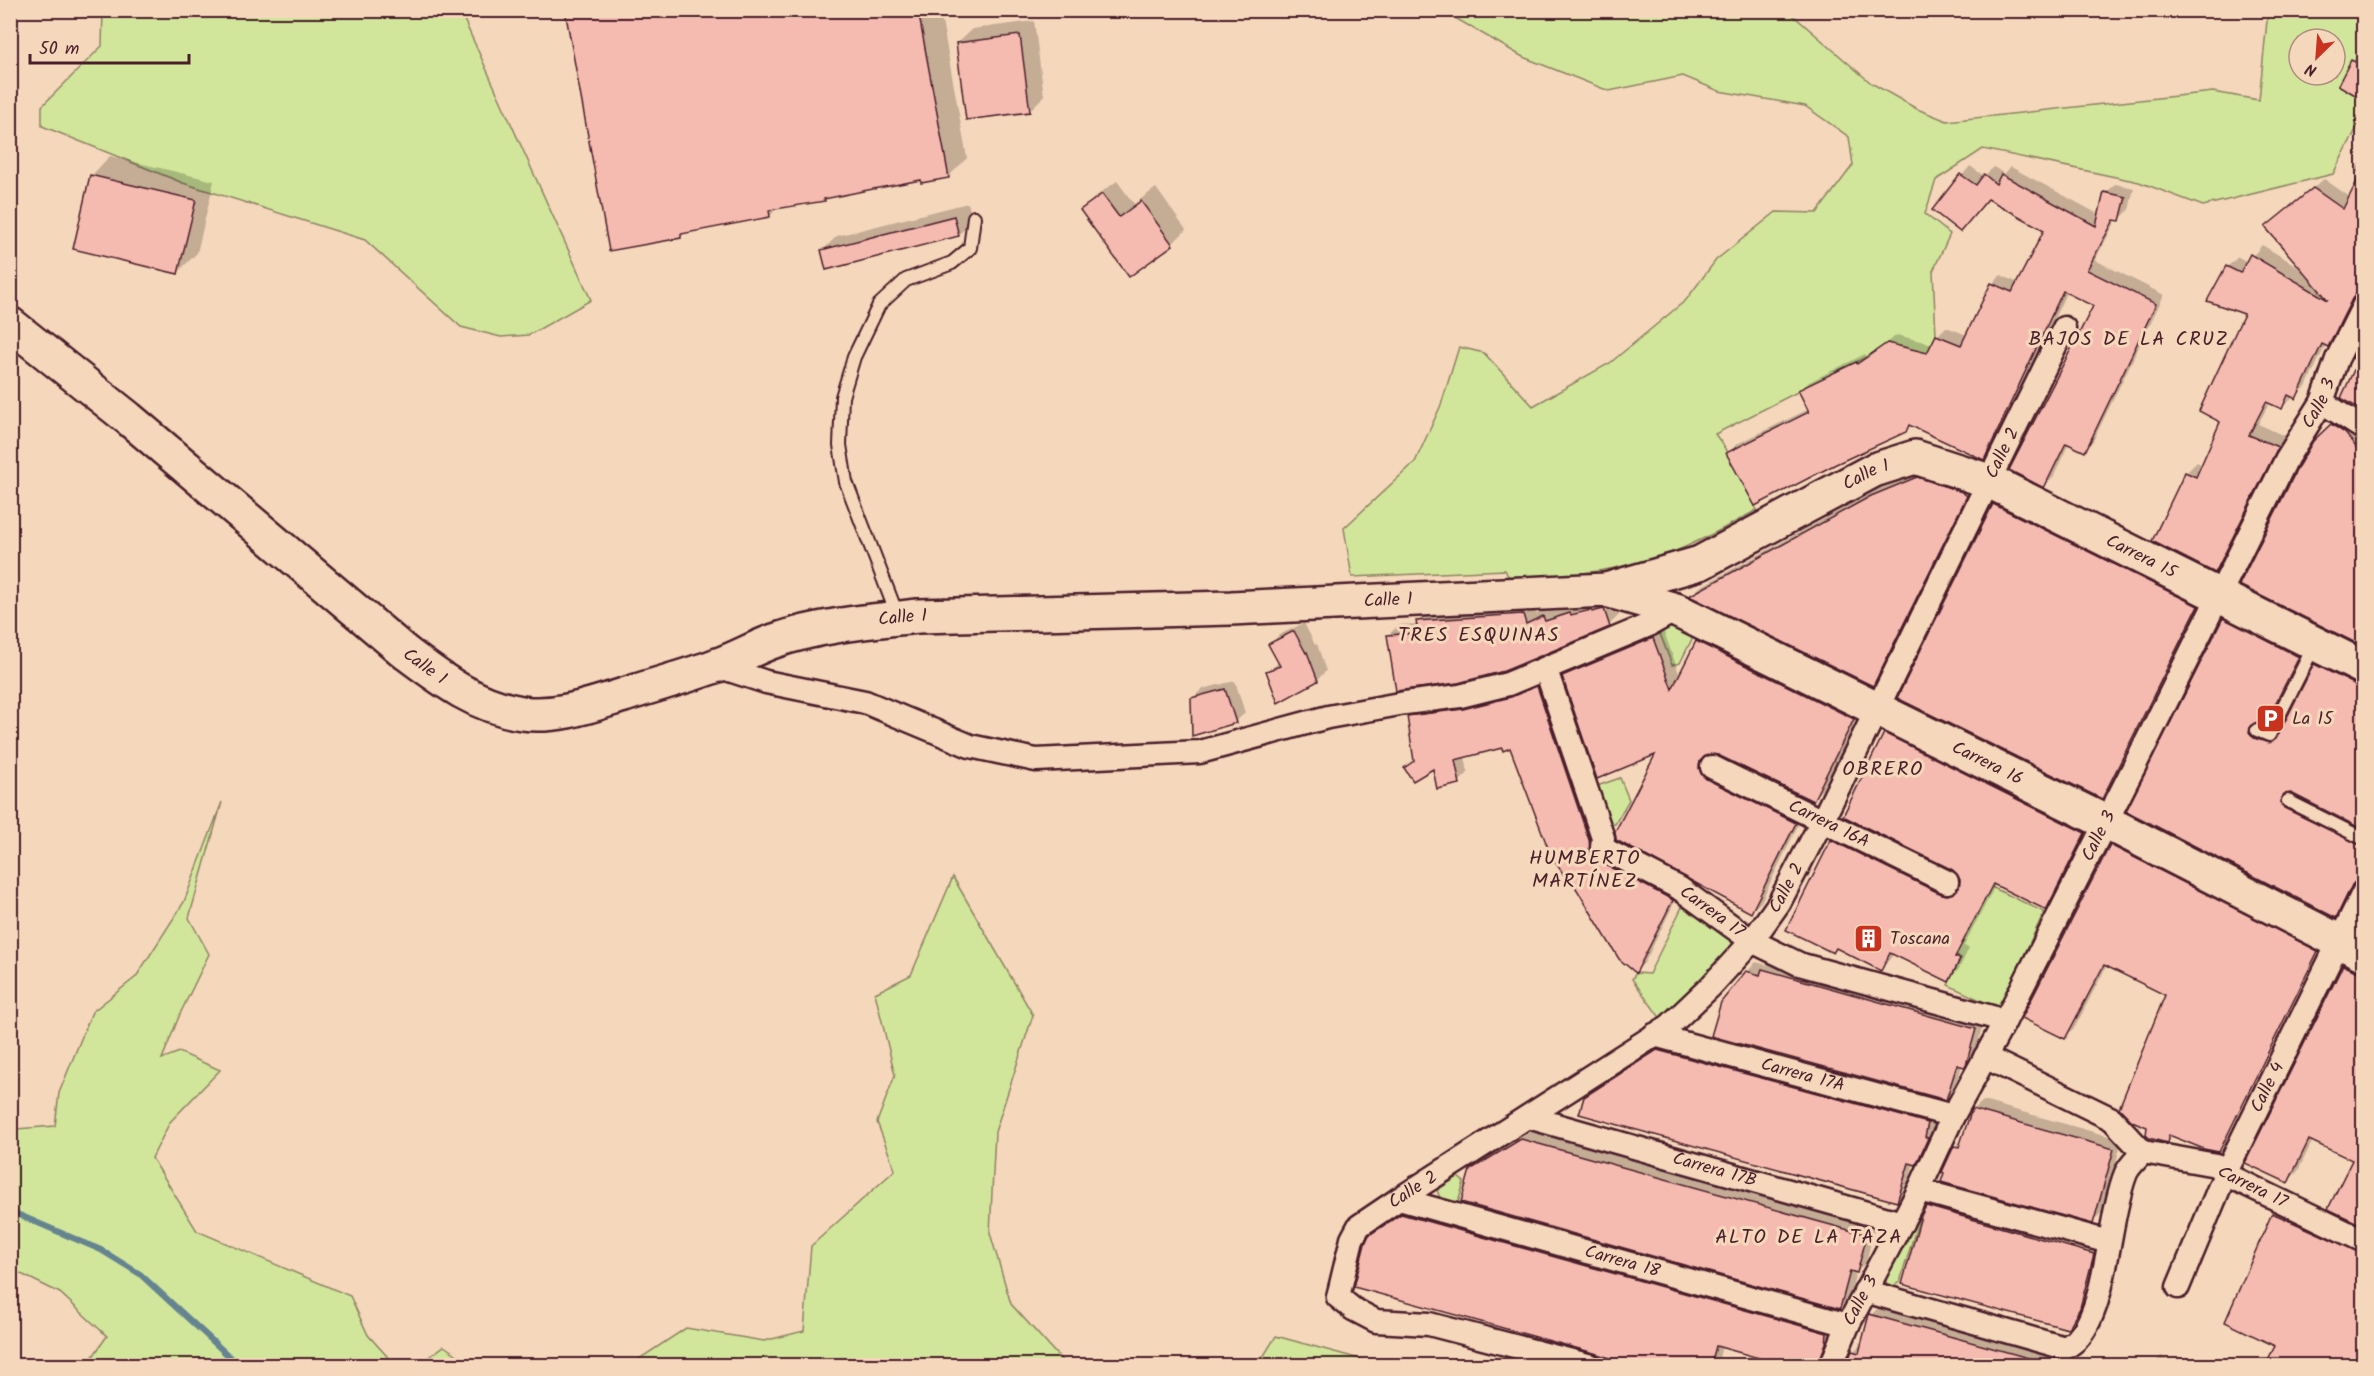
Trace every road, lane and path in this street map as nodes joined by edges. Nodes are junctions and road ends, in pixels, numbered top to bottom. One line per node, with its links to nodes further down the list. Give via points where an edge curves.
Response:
1 (974, 218): 12 (lane, via 970,248 952,262 906,280 879,305 854,357 842,397 840,445 846,482)
2 (2364, 305): 5 (street, Calle 3, via 2337,359)
3 (10, 324): 14 (street, Calle 1, via 128,418 406,653 450,686 486,704 523,713 557,713)
4 (2064, 328): 8 (street, Calle 2)
5 (2322, 402): 6 (street); 10 (street, Calle 3, via 2287,458)
6 (2364, 429)
7 (1915, 457): 8 (street, Carrera 15); 9 (street, Calle 1, via 1874,470 1700,563)
8 (1989, 481): 10 (street, Carrera 15); 17 (street, Calle 2)
9 (1606, 590): 11 (street, Carrera 16); 12 (street, Calle 1, via 1230,608)
10 (2220, 597): 13 (street, Carrera 15); 22 (street, Calle 3)
11 (1676, 610): 16 (street); 17 (street, Carrera 16)
12 (899, 618): 14 (street, Calle 1, via 823,629 775,641)
13 (2315, 645): 15 (street, Carrera 15); 18 (lane, via 2269,735)
14 (717, 666): 16 (street, via 766,682 866,702 970,746 1036,760 1200,752 1328,717 1460,696)
15 (2364, 668)
16 (1546, 670): 26 (street, Carrera 17, via 1600,828 1602,848 1679,888)
17 (1878, 710): 21 (street, Calle 2); 22 (street, Carrera 16)
18 (2257, 730)
19 (1712, 767): 21 (street, Carrera 16A)
20 (2288, 801): 23 (lane)
21 (1822, 821): 24 (street, Carrera 16A); 26 (street, Calle 2, via 1779,903)
22 (2106, 822): 27 (street, Carrera 16); 28 (street, Calle 3)
23 (2364, 839)
24 (1947, 882)
25 (2364, 891): 27 (street, Calle 4)
26 (1752, 941): 28 (street, Carrera 17, via 1799,964); 29 (street, Calle 2, via 1710,987)
27 (2351, 947): 34 (street, Calle 4)
28 (2004, 1023): 30 (street, Calle 3)
29 (1654, 1035): 31 (street, Carrera 17A); 32 (street, Calle 2)
30 (1985, 1057): 31 (street, Calle 3); 33 (street, via 2112,1119)
31 (1953, 1116): 35 (street, Calle 3)
32 (1528, 1117): 36 (street, Calle 2); 37 (street, Carrera 17B)
33 (2143, 1152): 34 (street, Carrera 17, via 2216,1165); 39 (street, via 2127,1172)
34 (2225, 1174): 38 (street, Carrera 17); 40 (street, Calle 4)
35 (1919, 1190): 37 (street, Calle 3); 39 (street)
36 (1399, 1199): 42 (street, Carrera 18); 43 (street, Calle 2, via 1359,1226 1352,1239 1338,1297 1376,1321 1429,1324)
37 (1902, 1223): 41 (street, Calle 3)
38 (2364, 1241)
39 (2109, 1242): 41 (street, via 2088,1324 2078,1339 2065,1348)
40 (2178, 1287)
41 (1865, 1291): 42 (street, Calle 3)
42 (1848, 1325): 44 (street, Calle 3)
43 (1591, 1365)
44 (1831, 1365)

